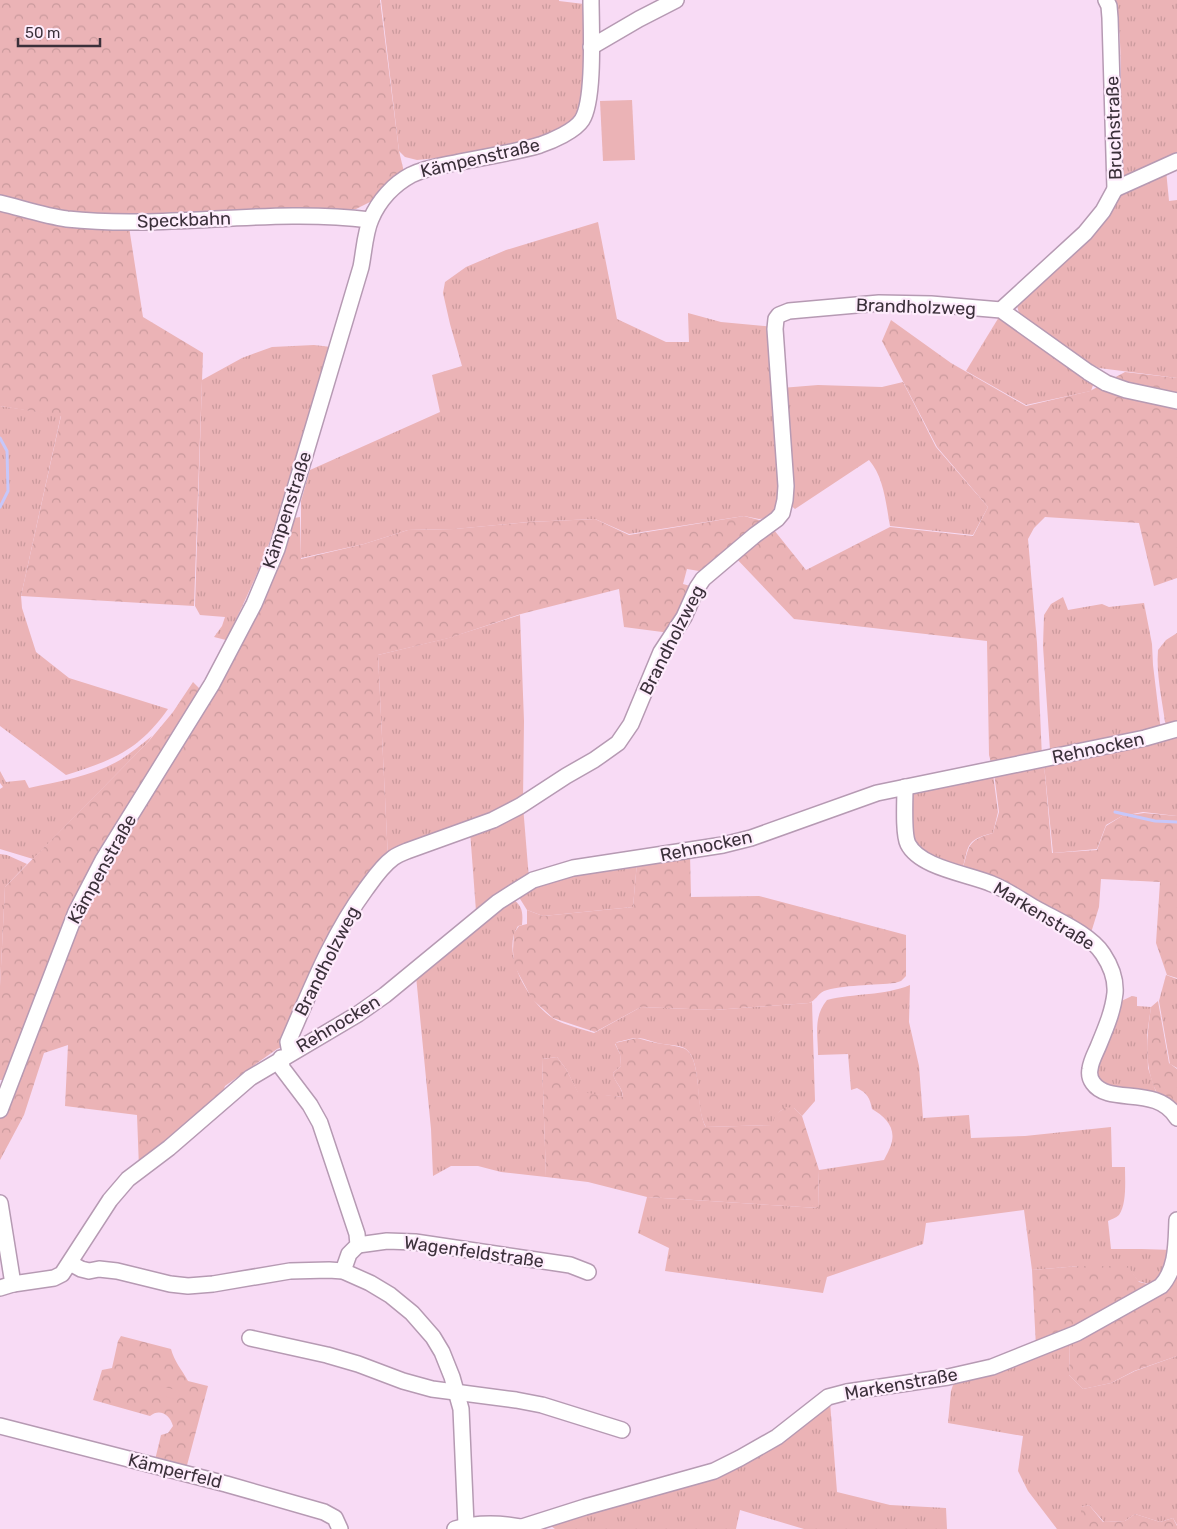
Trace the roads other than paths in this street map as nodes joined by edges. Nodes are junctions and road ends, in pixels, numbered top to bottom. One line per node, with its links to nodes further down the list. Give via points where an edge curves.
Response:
1 (591, 0): 4 (street, Kämpenstraße)
2 (676, 0): 4 (street)
3 (1106, 0): 6 (street, Bruchstraße, via 1110,18)
4 (591, 47): 8 (street, Kämpenstraße, via 587,105 581,122 565,134 532,147 430,168 411,175 381,200)
5 (1177, 161): 6 (street, Bruchstraße)
6 (1115, 189): 9 (street, Brandholzweg, via 1085,233)
7 (0, 203): 8 (street, Speckbahn, via 65,219 116,222 303,215)
8 (370, 220): 14 (street, Kämpenstraße, via 361,267 277,550 254,604 212,684 103,860 76,912)
9 (1001, 310): 10 (street, Brandholzweg, via 1106,383); 13 (street, Brandholzweg, via 879,303 779,314 775,329 786,486 782,513 703,578 661,652 631,724 618,743 520,806 493,820 395,856 383,866 338,933 316,977)
10 (1177, 401)
11 (1177, 728): 12 (street, Rehnocken, via 1145,738)
12 (905, 787): 13 (street, Rehnocken, via 877,793 723,845 573,868 533,880 498,902 385,995); 15 (street, Markenstraße, via 907,842 914,852 928,862 994,884 1078,933 1102,953 1114,978 1115,992 1112,1011 1092,1062 1090,1078 1104,1092 1152,1099 1170,1109)
13 (285, 1056): 18 (street, via 282,1068 320,1124); 19 (street, via 250,1078 128,1180 110,1200)
14 (0, 1110)
15 (1177, 1118)
16 (0, 1203): 22 (street)
17 (1177, 1220): 28 (street, Markenstraße, via 1175,1258 1168,1280 1077,1333 992,1367 828,1397 777,1437 714,1471 586,1507)
18 (358, 1245): 20 (street, via 349,1254); 21 (street, Wagenfeldstraße, via 415,1242 570,1265)
19 (70, 1263): 20 (street, via 81,1269 117,1271 188,1286 290,1272); 22 (street, via 62,1274 54,1278)
20 (343, 1271): 24 (street, via 390,1295 424,1326 442,1352)
21 (588, 1272)
22 (6, 1286)
23 (250, 1338): 24 (street, via 328,1355 403,1381)
24 (457, 1392): 26 (street, via 542,1405); 27 (street, via 461,1409)
25 (0, 1426): 29 (street, Kämperfeld, via 324,1512 335,1518)
26 (622, 1430)
27 (461, 1527): 28 (street, via 484,1523)
28 (526, 1528)
29 (340, 1529)

